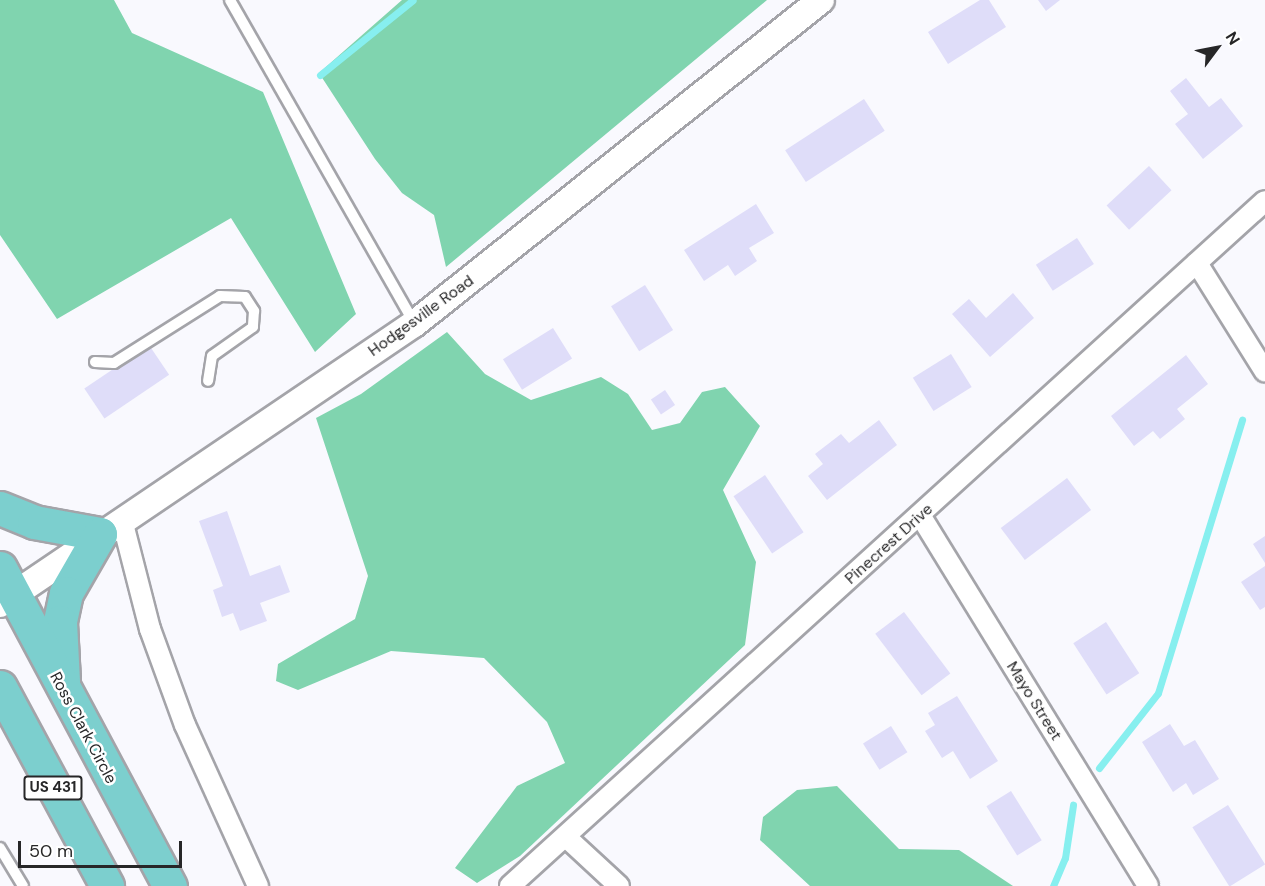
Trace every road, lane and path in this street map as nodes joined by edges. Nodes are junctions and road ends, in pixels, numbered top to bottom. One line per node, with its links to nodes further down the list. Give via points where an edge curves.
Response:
1 (230, 0): 5 (lane)
2 (821, 0): 5 (street, Hodgesville Road)
3 (1265, 201): 4 (street, Pinecrest Drive)
4 (1197, 263): 7 (street); 10 (street, Pinecrest Drive)
5 (414, 324): 11 (street, Hodgesville Road)
6 (95, 362): 8 (lane, via 114,363 220,296 245,297 254,311 253,327 212,356)
7 (1265, 372)
8 (208, 381)
9 (0, 508): 11 (highway, via 34,522)
10 (921, 515): 16 (street, Pinecrest Drive); 24 (street, Mayo Street)
11 (111, 527): 12 (street, Hodgesville Road); 14 (highway, via 66,593 60,622); 21 (street, via 185,725)
12 (4, 589): 14 (highway, Ross Clark Circle / US 431)
13 (0, 687): 15 (highway, US 431)
14 (63, 693): 20 (highway, Ross Clark Circle / US 431)
15 (13, 727): 19 (highway, US 431)
16 (566, 837): 22 (street, Pinecrest Drive); 23 (street)
17 (0, 848): 18 (lane)
18 (23, 886)
19 (107, 886)
20 (170, 886)
21 (258, 886)
22 (510, 886)
23 (620, 886)
24 (1148, 886)

